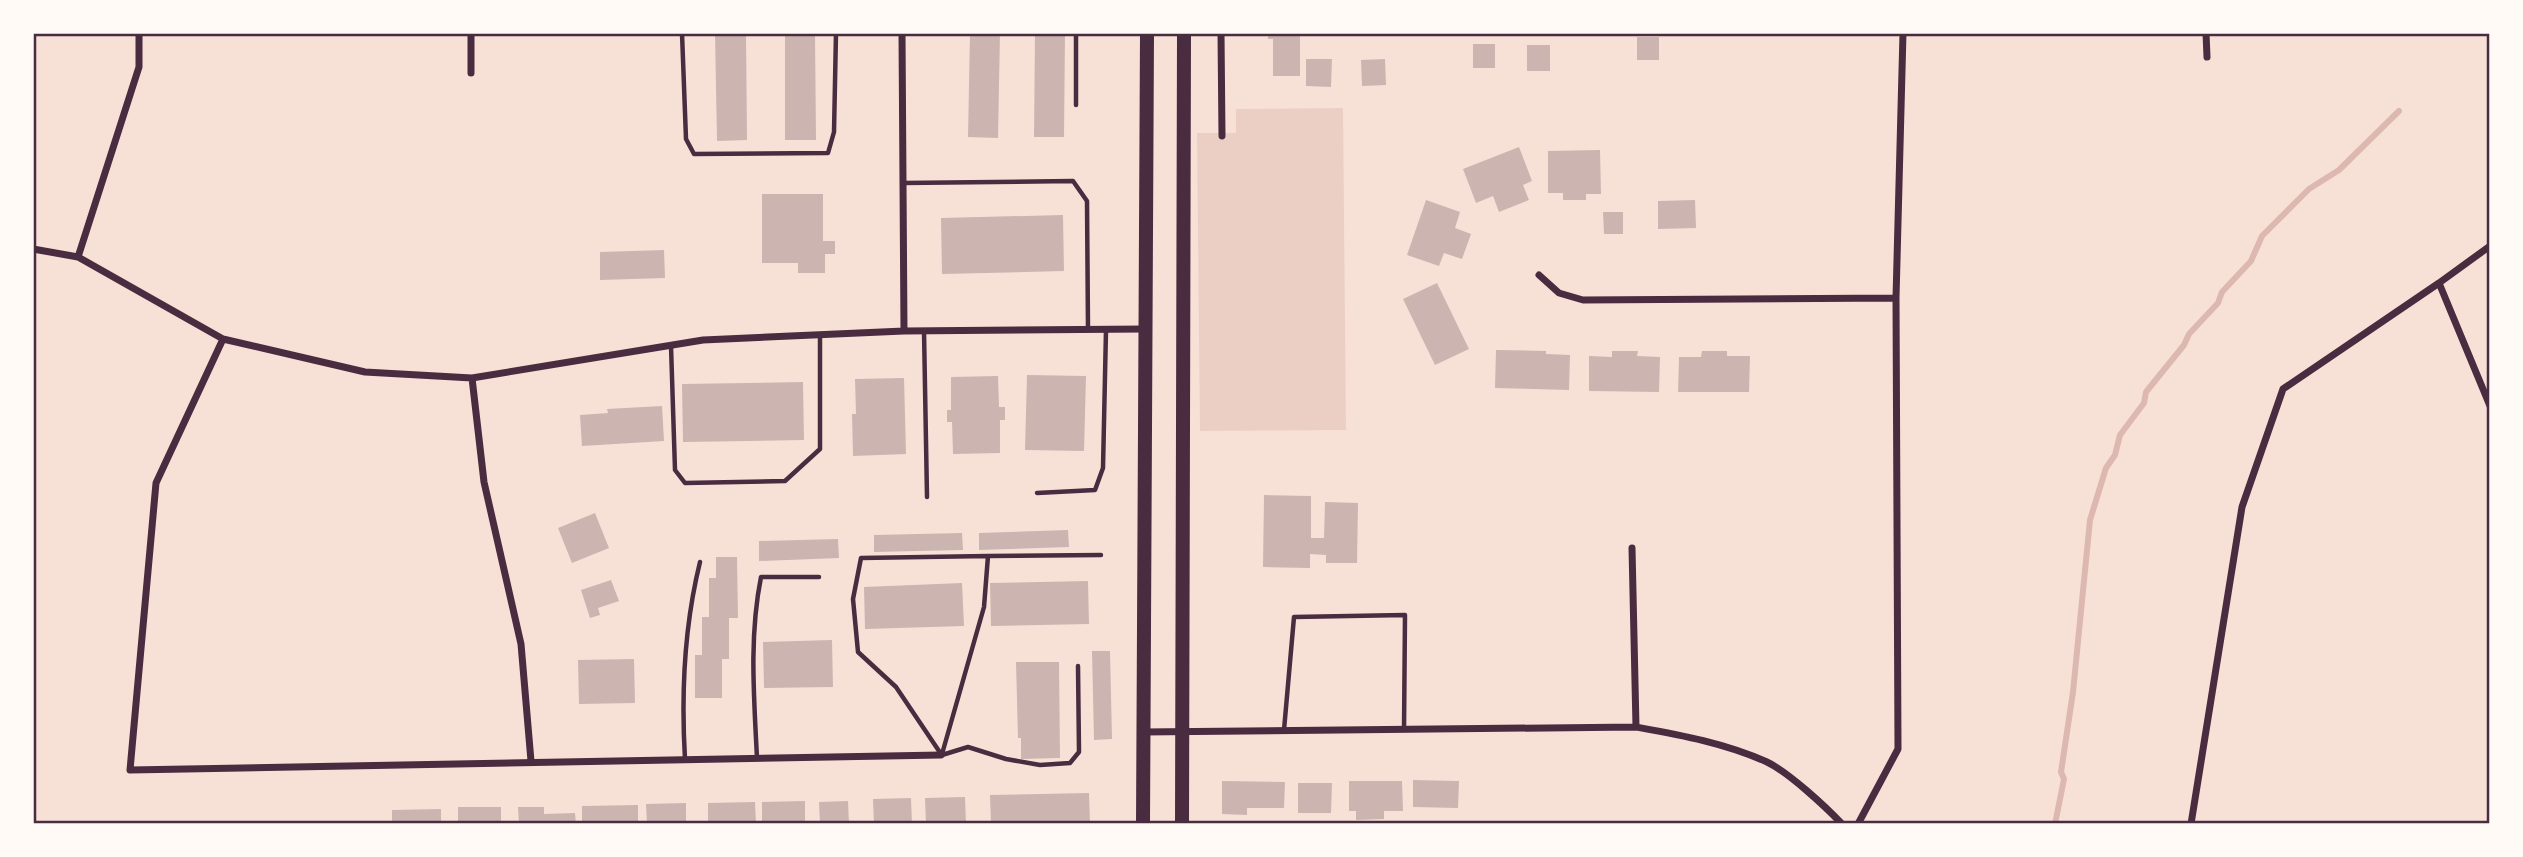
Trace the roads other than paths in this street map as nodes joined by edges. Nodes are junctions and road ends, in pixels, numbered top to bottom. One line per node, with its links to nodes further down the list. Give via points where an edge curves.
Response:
1 (139, 33): 19 (street, via 139,67)
2 (471, 33): 13 (street)
3 (682, 33): 4 (lane, via 686,139 694,154 828,153 834,132)
4 (836, 33)
5 (902, 33): 16 (street)
6 (1076, 33): 14 (lane)
7 (1147, 33): 25 (main road)
8 (1184, 33): 45 (main road)
9 (1221, 33): 15 (street)
10 (1903, 33): 22 (street)
11 (2206, 33): 12 (street)
12 (2207, 57)
13 (471, 73)
14 (1076, 105)
15 (1222, 136)
16 (903, 183): 23 (lane, via 1073,181 1087,201); 26 (street)
17 (2490, 246): 21 (street)
18 (33, 248): 19 (street)
19 (78, 257): 29 (street)
20 (1539, 275): 22 (street, via 1559,293 1583,300)
21 (2439, 283): 32 (street); 54 (street, via 2283,389 2242,507)
22 (1896, 298): 53 (street, via 1898,749)
23 (1088, 329): 24 (street); 27 (street)
24 (1106, 329): 25 (street); 33 (lane, via 1103,468 1095,490)
25 (1144, 329): 44 (main road)
26 (904, 331): 27 (street); 28 (street)
27 (924, 331): 34 (lane)
28 (820, 335): 30 (street, via 703,340); 30 (lane, via 820,449 785,481 685,482 675,470)
29 (223, 339): 31 (street, via 365,372); 49 (street, via 156,483 130,770)
30 (671, 346): 31 (street)
31 (472, 378): 49 (street, via 484,482 521,644)
32 (2490, 407)
33 (1037, 493)
34 (927, 496)
35 (1632, 548): 41 (street)
36 (1101, 555): 37 (lane)
37 (988, 556): 46 (lane, via 984,607); 46 (lane, via 861,558 853,599 858,652 896,687)
38 (700, 562): 48 (lane, via 684,670)
39 (819, 577): 47 (lane, via 761,577 752,656)
40 (1078, 666): 46 (lane, via 1079,752 1070,763 1040,765 968,747)
41 (1636, 727): 42 (street); 52 (street, via 1702,740 1769,763)
42 (1404, 730): 43 (street); 43 (lane, via 1405,615 1294,617)
43 (1284, 731): 45 (street)
44 (1143, 732): 45 (street); 50 (main road)
45 (1182, 733): 51 (main road)
46 (942, 755): 47 (street)
47 (757, 758): 48 (street)
48 (685, 759): 49 (street)
49 (531, 761)
50 (1143, 824)
51 (1182, 824)
52 (1842, 824)
53 (1858, 824)
54 (2191, 824)

